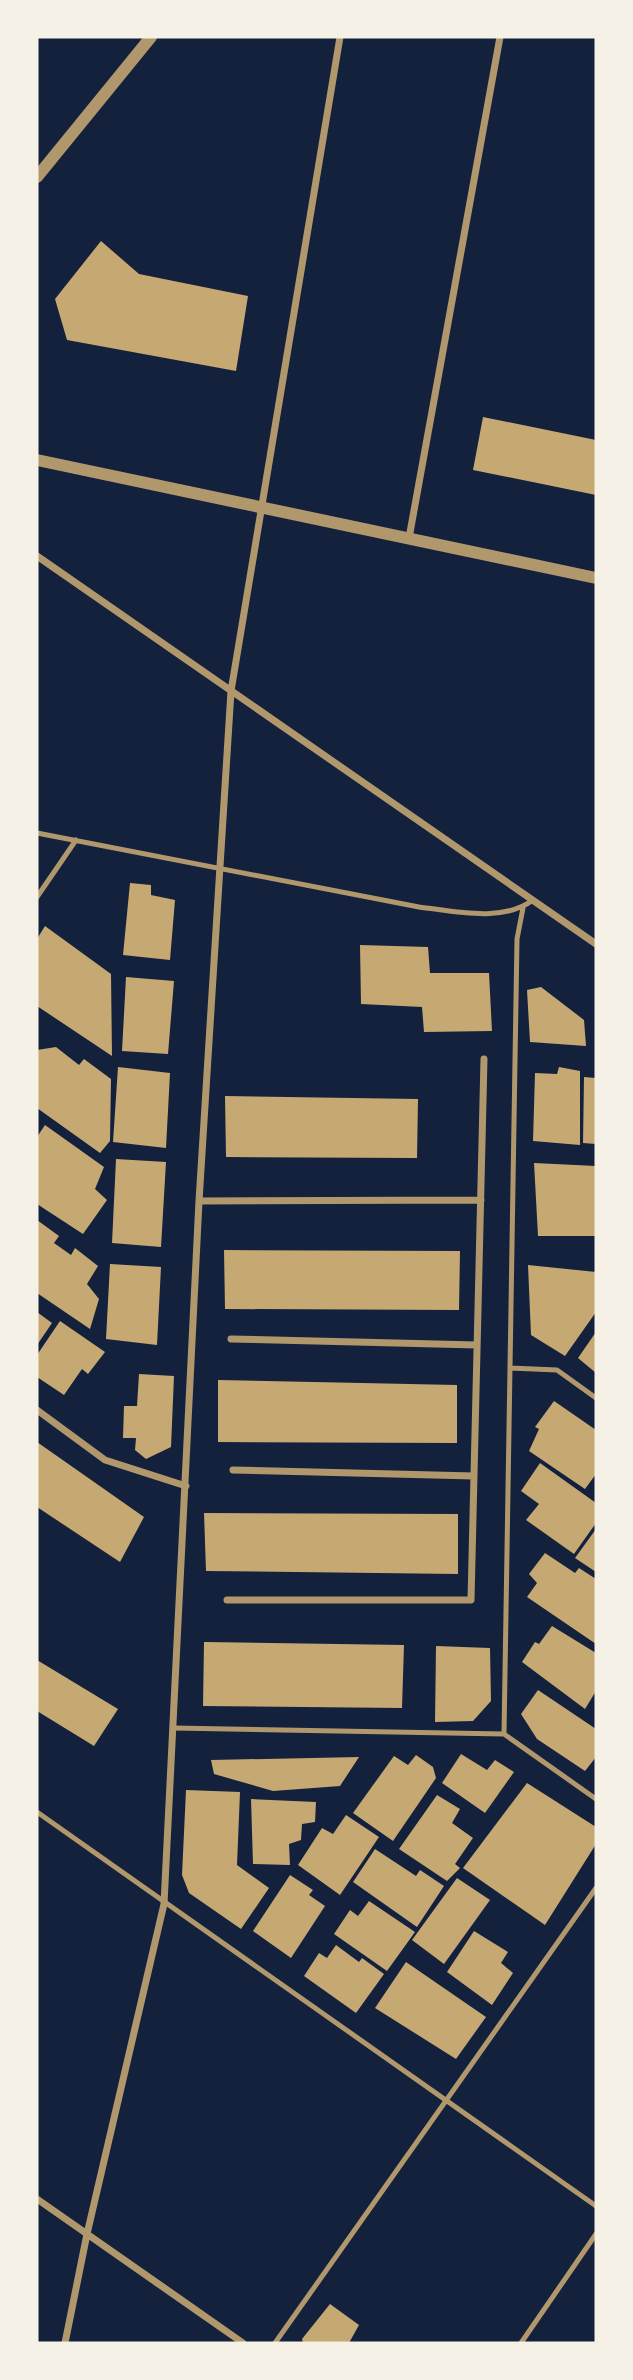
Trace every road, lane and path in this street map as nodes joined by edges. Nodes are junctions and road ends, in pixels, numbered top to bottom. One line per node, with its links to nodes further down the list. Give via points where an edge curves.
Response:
1 (151, 37): 4 (street)
2 (340, 37): 6 (street)
3 (500, 37): 7 (street)
4 (37, 177)
5 (37, 460): 6 (street)
6 (262, 508): 7 (street); 10 (street)
7 (409, 538): 9 (street)
8 (37, 556): 10 (street)
9 (596, 578)
10 (232, 691): 13 (street); 15 (street)
11 (37, 832): 12 (lane)
12 (76, 840): 13 (lane); 14 (lane)
13 (220, 868): 16 (lane, via 419,907 483,914); 20 (street)
14 (37, 897)
15 (533, 900): 16 (lane); 17 (street)
16 (523, 908): 23 (lane, via 517,939)
17 (596, 944)
18 (484, 1059): 19 (street)
19 (481, 1200): 20 (street); 22 (street)
20 (199, 1201): 28 (street)
21 (231, 1339): 22 (street)
22 (477, 1345): 27 (street)
23 (510, 1368): 24 (lane, via 557,1370); 31 (lane)
24 (596, 1398)
25 (37, 1410): 28 (street, via 105,1460)
26 (233, 1470): 27 (street)
27 (474, 1476): 29 (street, via 471,1600)
28 (186, 1486): 30 (street)
29 (227, 1600)
30 (173, 1728): 31 (lane); 35 (street)
31 (504, 1734): 32 (lane)
32 (596, 1799)
33 (37, 1812): 35 (lane)
34 (596, 1888): 36 (lane)
35 (164, 1904): 36 (lane); 39 (street)
36 (446, 2101): 38 (lane); 43 (lane)
37 (37, 2199): 39 (street)
38 (596, 2206)
39 (87, 2234): 41 (street); 42 (street)
40 (596, 2234): 44 (lane)
41 (65, 2343)
42 (243, 2343)
43 (275, 2343)
44 (521, 2343)

